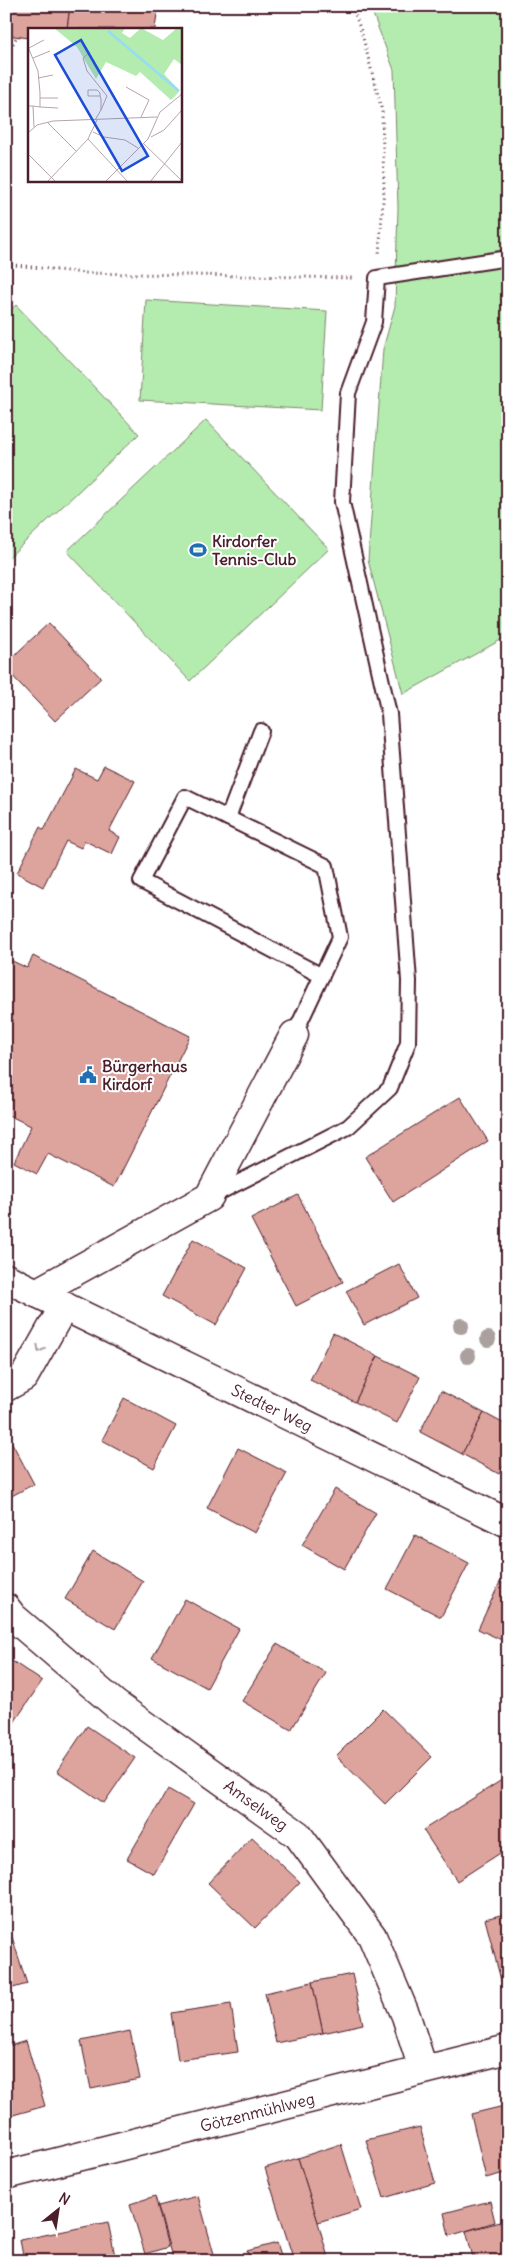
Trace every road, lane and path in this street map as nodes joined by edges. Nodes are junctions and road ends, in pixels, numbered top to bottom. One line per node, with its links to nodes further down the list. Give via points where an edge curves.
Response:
1 (352, 6): 6 (path, via 382,111 384,188)
2 (17, 36): 3 (path)
3 (6, 57)
4 (508, 258): 6 (lane)
5 (6, 264): 6 (path, via 84,273)
6 (377, 278): 11 (lane, via 374,322 348,393 342,502 389,714 410,980 408,1043 390,1088 348,1127)
7 (261, 731): 8 (lane)
8 (228, 818): 9 (lane, via 326,866 340,938); 9 (lane, via 185,797 141,881)
9 (322, 976): 10 (lane)
10 (294, 1035): 11 (street)
11 (209, 1197): 13 (street)
12 (6, 1278): 13 (street, Stedter Weg)
13 (36, 1293): 14 (street, Stedter Weg)
14 (64, 1306): 15 (street, one-way to 15, via 24,1377); 16 (street, Stedter Weg)
15 (6, 1387)
16 (508, 1522)
17 (6, 1608): 19 (street, Amselweg, via 115,1704 298,1835 372,1936 406,2016)
18 (508, 2049): 19 (street, Götzenmühlweg)
19 (423, 2069): 20 (street, Götzenmühlweg)
20 (6, 2175)

